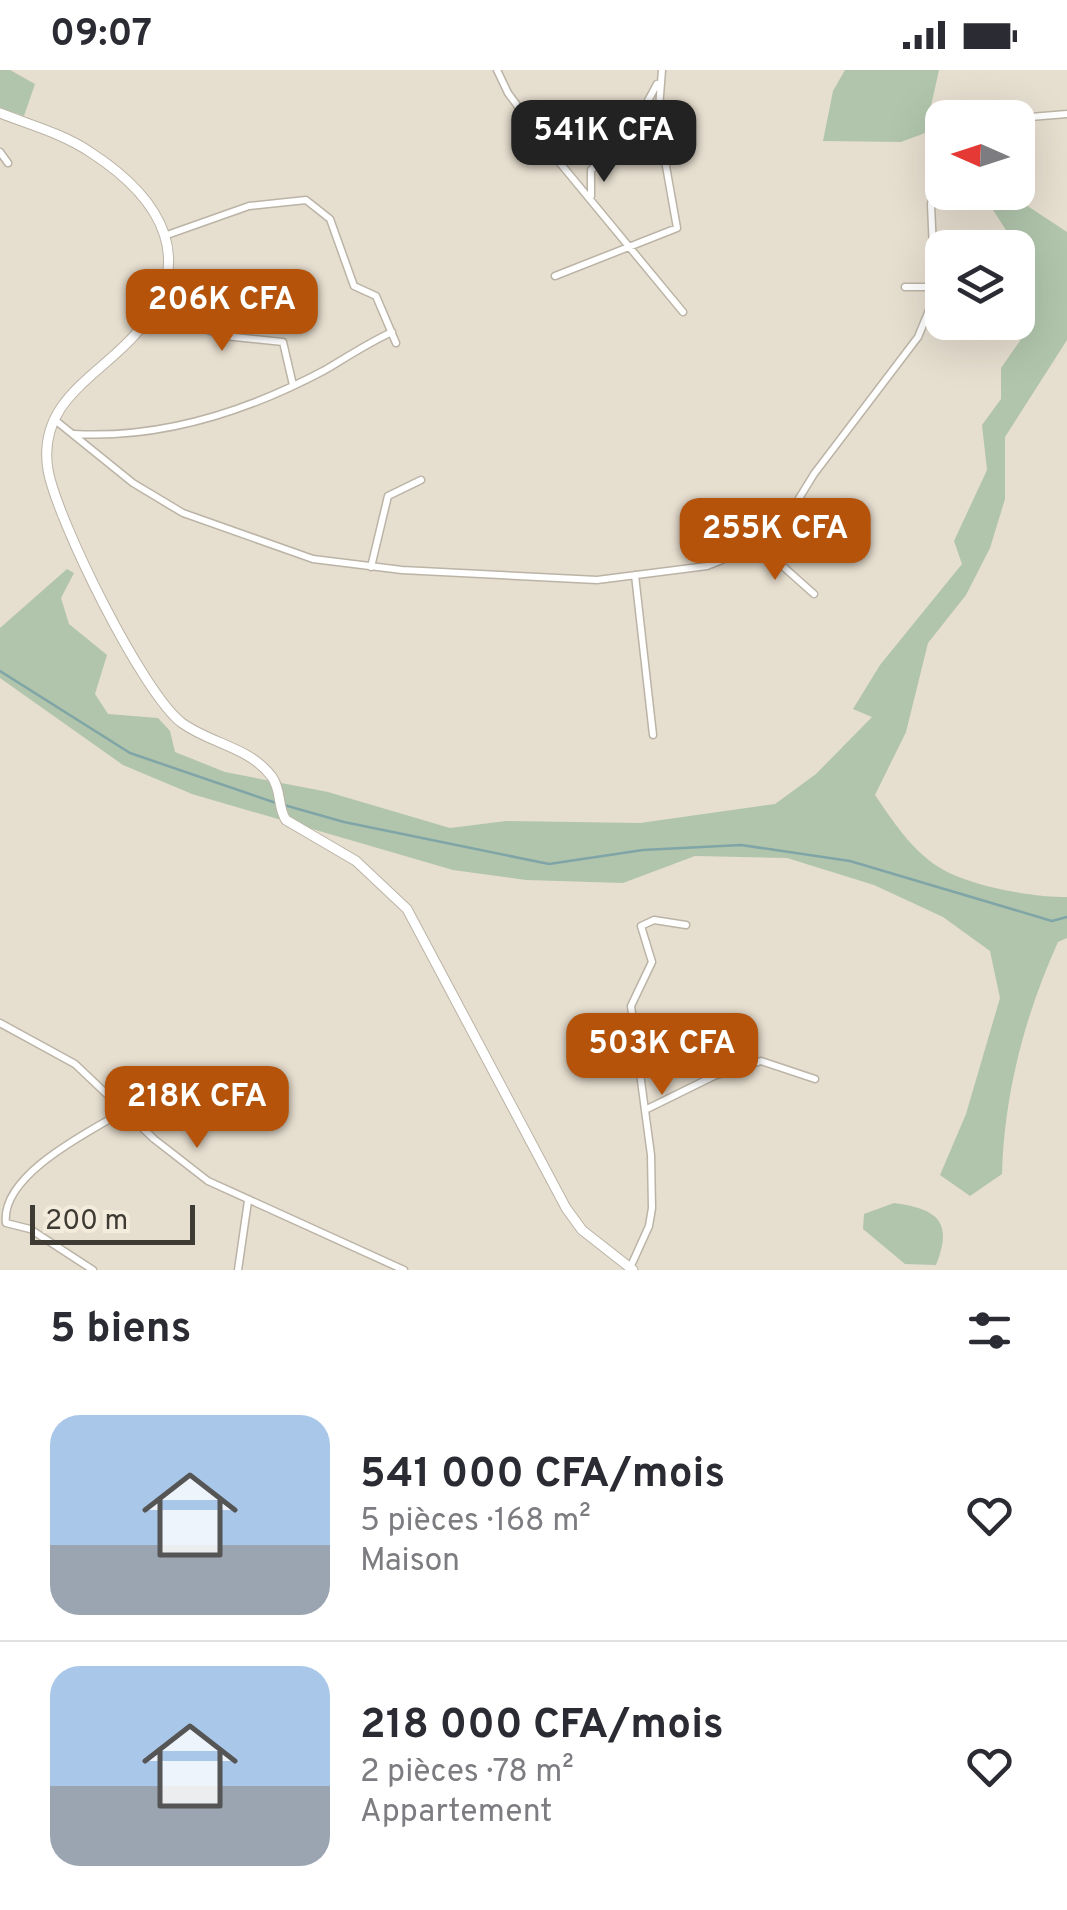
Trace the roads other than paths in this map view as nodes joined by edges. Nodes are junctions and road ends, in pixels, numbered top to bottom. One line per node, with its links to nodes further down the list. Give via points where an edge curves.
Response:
1 (497, 70): 10 (street)
2 (662, 70): 3 (street)
3 (658, 83): 9 (street, via 630,134); 13 (street, via 660,136 678,225)
4 (0, 113): 12 (street, via 90,152 138,193)
5 (1067, 114): 6 (street)
6 (1035, 117)
7 (0, 152): 8 (street)
8 (8, 163)
9 (588, 175): 10 (street); 11 (street)
10 (572, 177): 11 (street)
11 (592, 199): 13 (street)
12 (167, 235): 17 (street, via 168,276); 20 (street, via 249,206 306,200 330,219 354,286 376,296)
13 (632, 247): 14 (street); 18 (street)
14 (556, 276)
15 (905, 287): 16 (street)
16 (925, 287)
17 (153, 311): 22 (street, via 225,336 283,342); 23 (street, via 131,340 73,387)
18 (683, 312)
19 (925, 322): 26 (street, via 783,526)
20 (392, 332): 21 (street); 22 (street)
21 (396, 343)
22 (293, 386): 24 (street, via 193,423)
23 (55, 420): 24 (street); 37 (street, via 48,465 60,506 164,706 261,766 278,788 286,820 356,861 402,902 566,1208 582,1230)
24 (72, 434): 27 (street, via 190,516 294,554)
25 (421, 480): 27 (street, via 388,496)
26 (758, 545): 28 (street, via 696,568); 29 (street)
27 (371, 567): 28 (street, via 596,580)
28 (635, 574): 30 (street)
29 (814, 594)
30 (653, 735)
31 (686, 924): 34 (street, via 654,920 641,926 652,962 631,1006)
32 (0, 1023): 35 (street, via 75,1064)
33 (814, 1079): 34 (street, via 760,1061)
34 (644, 1110): 37 (street, via 652,1208)
35 (124, 1112): 36 (street, via 188,1167); 38 (street, via 72,1140 19,1184 7,1205 6,1222 30,1229)
36 (248, 1201): 39 (street); 40 (street)
37 (631, 1269)
38 (93, 1270)
39 (238, 1270)
40 (404, 1270)

